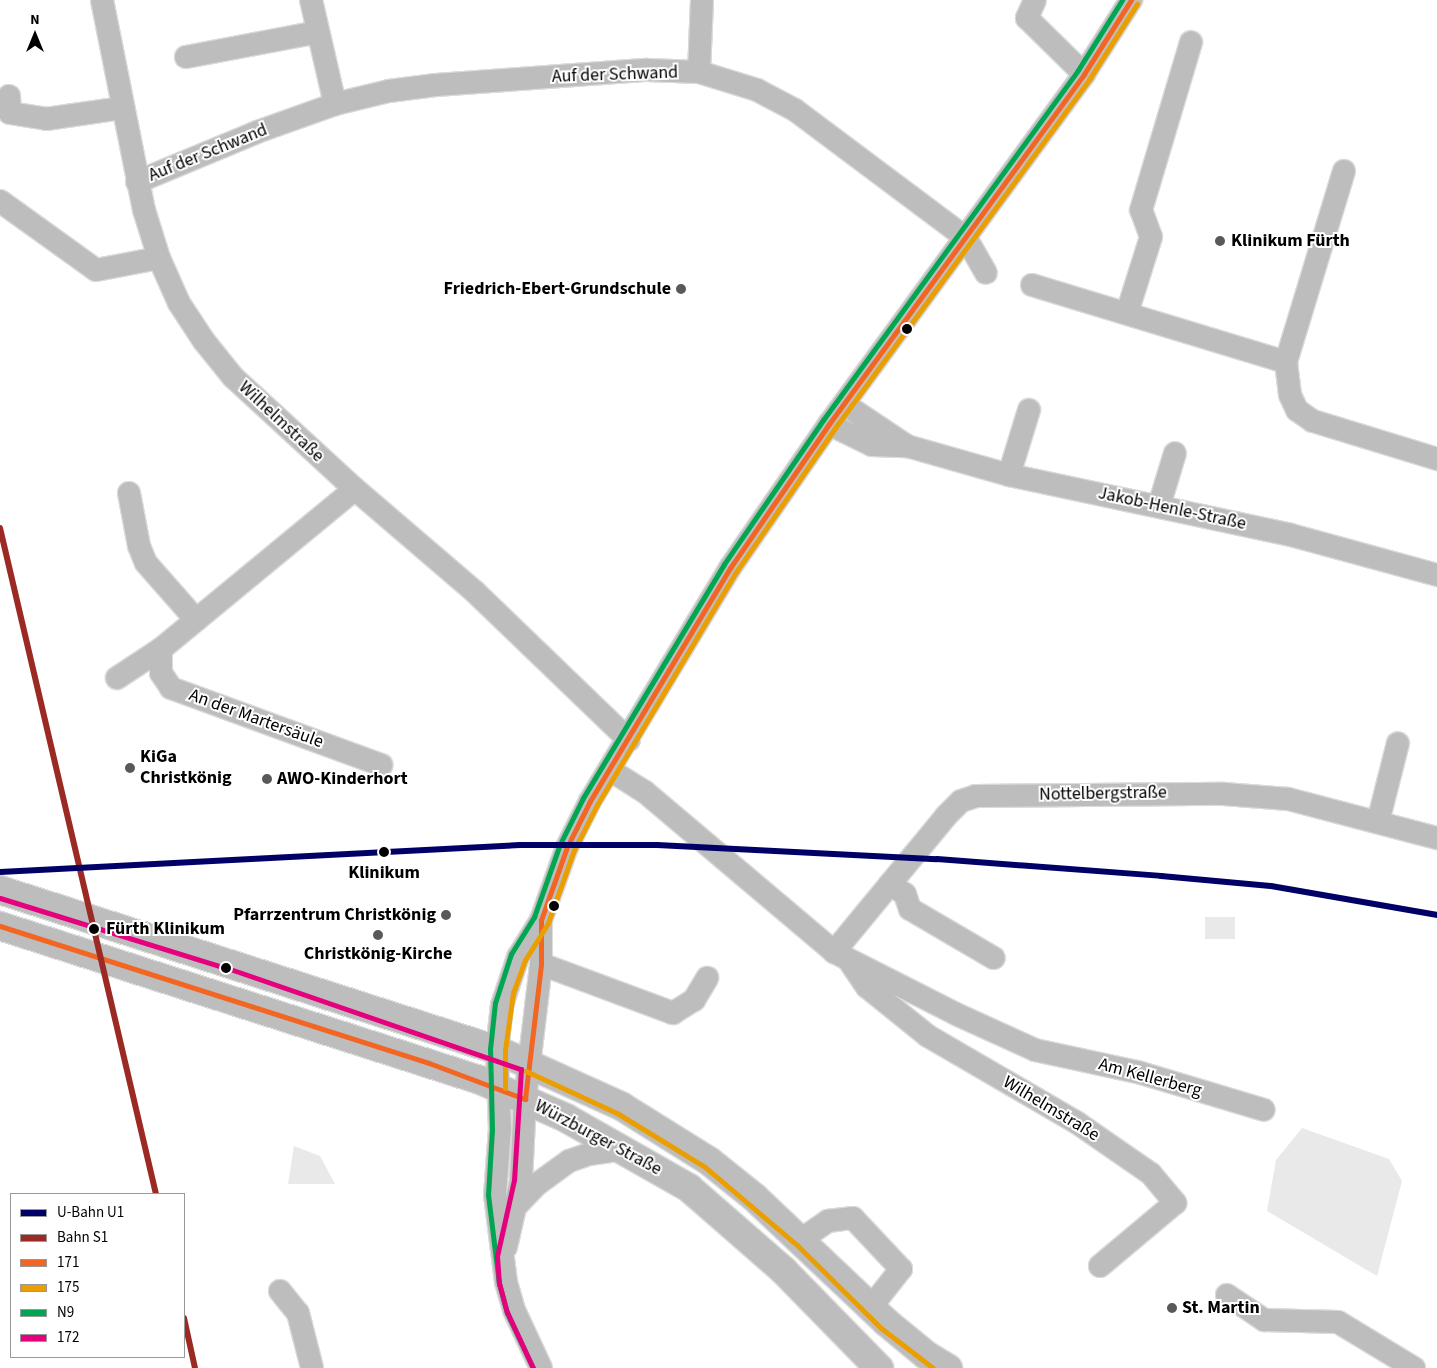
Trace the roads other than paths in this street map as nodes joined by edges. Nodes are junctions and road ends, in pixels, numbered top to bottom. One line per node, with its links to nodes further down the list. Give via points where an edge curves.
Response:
1 (102, 0): 13 (street, Wilhelmstraße)
2 (311, 0): 6 (street)
3 (702, 0): 9 (street)
4 (1035, 0): 10 (street, via 1027,18)
5 (1131, 0): 10 (street)
6 (318, 32): 8 (street); 12 (street)
7 (1191, 42): 21 (street, via 1141,210 1151,237)
8 (186, 57)
9 (699, 72): 12 (street, Auf der Schwand, via 646,70 436,85 389,91); 17 (street, Auf der Schwand, via 757,90 794,110)
10 (1084, 74): 17 (street)
11 (9, 96): 13 (street, via 10,113 46,120)
12 (335, 104): 15 (street, Auf der Schwand, via 257,132)
13 (121, 108): 15 (street, Wilhelmstraße)
14 (1344, 170): 22 (street)
15 (137, 182): 18 (street, Wilhelmstraße)
16 (0, 202): 18 (street, via 96,270)
17 (966, 238): 19 (street); 23 (street)
18 (159, 258): 30 (street, Wilhelmstraße, via 182,307 233,377)
19 (986, 273)
20 (1032, 286): 21 (street)
21 (1127, 313): 22 (street)
22 (1286, 362): 28 (street, via 1290,395 1303,416)
23 (844, 404): 25 (street); 26 (street, Jakob-Henle-Straße)
24 (1029, 410): 29 (street)
25 (829, 424): 26 (street, Jakob-Henle-Straße, via 872,445); 37 (street, via 730,568)
26 (907, 446): 29 (street, Jakob-Henle-Straße)
27 (1175, 453): 32 (street)
28 (1437, 459)
29 (1009, 475): 32 (street, Jakob-Henle-Straße)
30 (355, 489): 34 (street); 37 (street, Wilhelmstraße, via 474,591)
31 (129, 493): 34 (street, via 139,546 146,563)
32 (1159, 506): 33 (street, Jakob-Henle-Straße, via 1291,535)
33 (1437, 575)
34 (196, 620): 35 (street)
35 (161, 649): 36 (street); 39 (street, An der Martersäule, via 161,673 171,688)
36 (118, 678)
37 (629, 740): 40 (street)
38 (1398, 744): 41 (street)
39 (381, 765)
40 (610, 770): 45 (street, via 575,829); 47 (street, Wilhelmstraße, via 645,792)
41 (1378, 822): 42 (street, Nottelbergstraße); 43 (street, Nottelbergstraße, via 1288,800 1214,792 976,796 961,802 946,816)
42 (1437, 838)
43 (890, 884): 47 (street, Nottelbergstraße); 48 (street, via 905,894 910,909 916,914)
44 (0, 890): 51 (main road, Würzburger Straße)
45 (541, 920): 49 (street); 51 (street, via 518,957 506,992)
46 (3, 927): 54 (main road, Würzburger Straße)
47 (841, 956): 52 (street, Wilhelmstraße); 61 (street, Wilhelmstraße, via 867,987 928,1036 1076,1122 1151,1174 1175,1204)
48 (994, 958)
49 (541, 964): 50 (street, via 673,1013 694,1000); 53 (street)
50 (707, 978)
51 (496, 1050): 53 (main road, Würzburger Straße); 54 (street)
52 (1035, 1050): 56 (street, Am Kellerberg, via 1141,1073)
53 (529, 1064): 55 (street); 59 (main road, Würzburger Straße, via 621,1106 686,1146 754,1197)
54 (498, 1088): 55 (main road, Würzburger Straße); 60 (street, via 500,1129 495,1195)
55 (525, 1099): 57 (main road, Würzburger Straße); 58 (street)
56 (1264, 1110)
57 (623, 1148): 58 (street, via 569,1161 536,1185); 67 (main road, Würzburger Straße, via 689,1188 738,1228)
58 (517, 1206): 60 (street)
59 (802, 1239): 64 (main road, Würzburger Straße); 64 (street, via 828,1221 853,1218 901,1269)
60 (504, 1255): 66 (street, via 506,1282 514,1310)
61 (1100, 1266)
62 (280, 1291): 65 (street, via 298,1313)
63 (1227, 1295): 69 (street, via 1264,1320 1338,1322)
64 (871, 1307): 68 (main road, Würzburger Straße, via 926,1355)
65 (312, 1368)
66 (541, 1368)
67 (879, 1368)
68 (948, 1368)
69 (1414, 1368)

